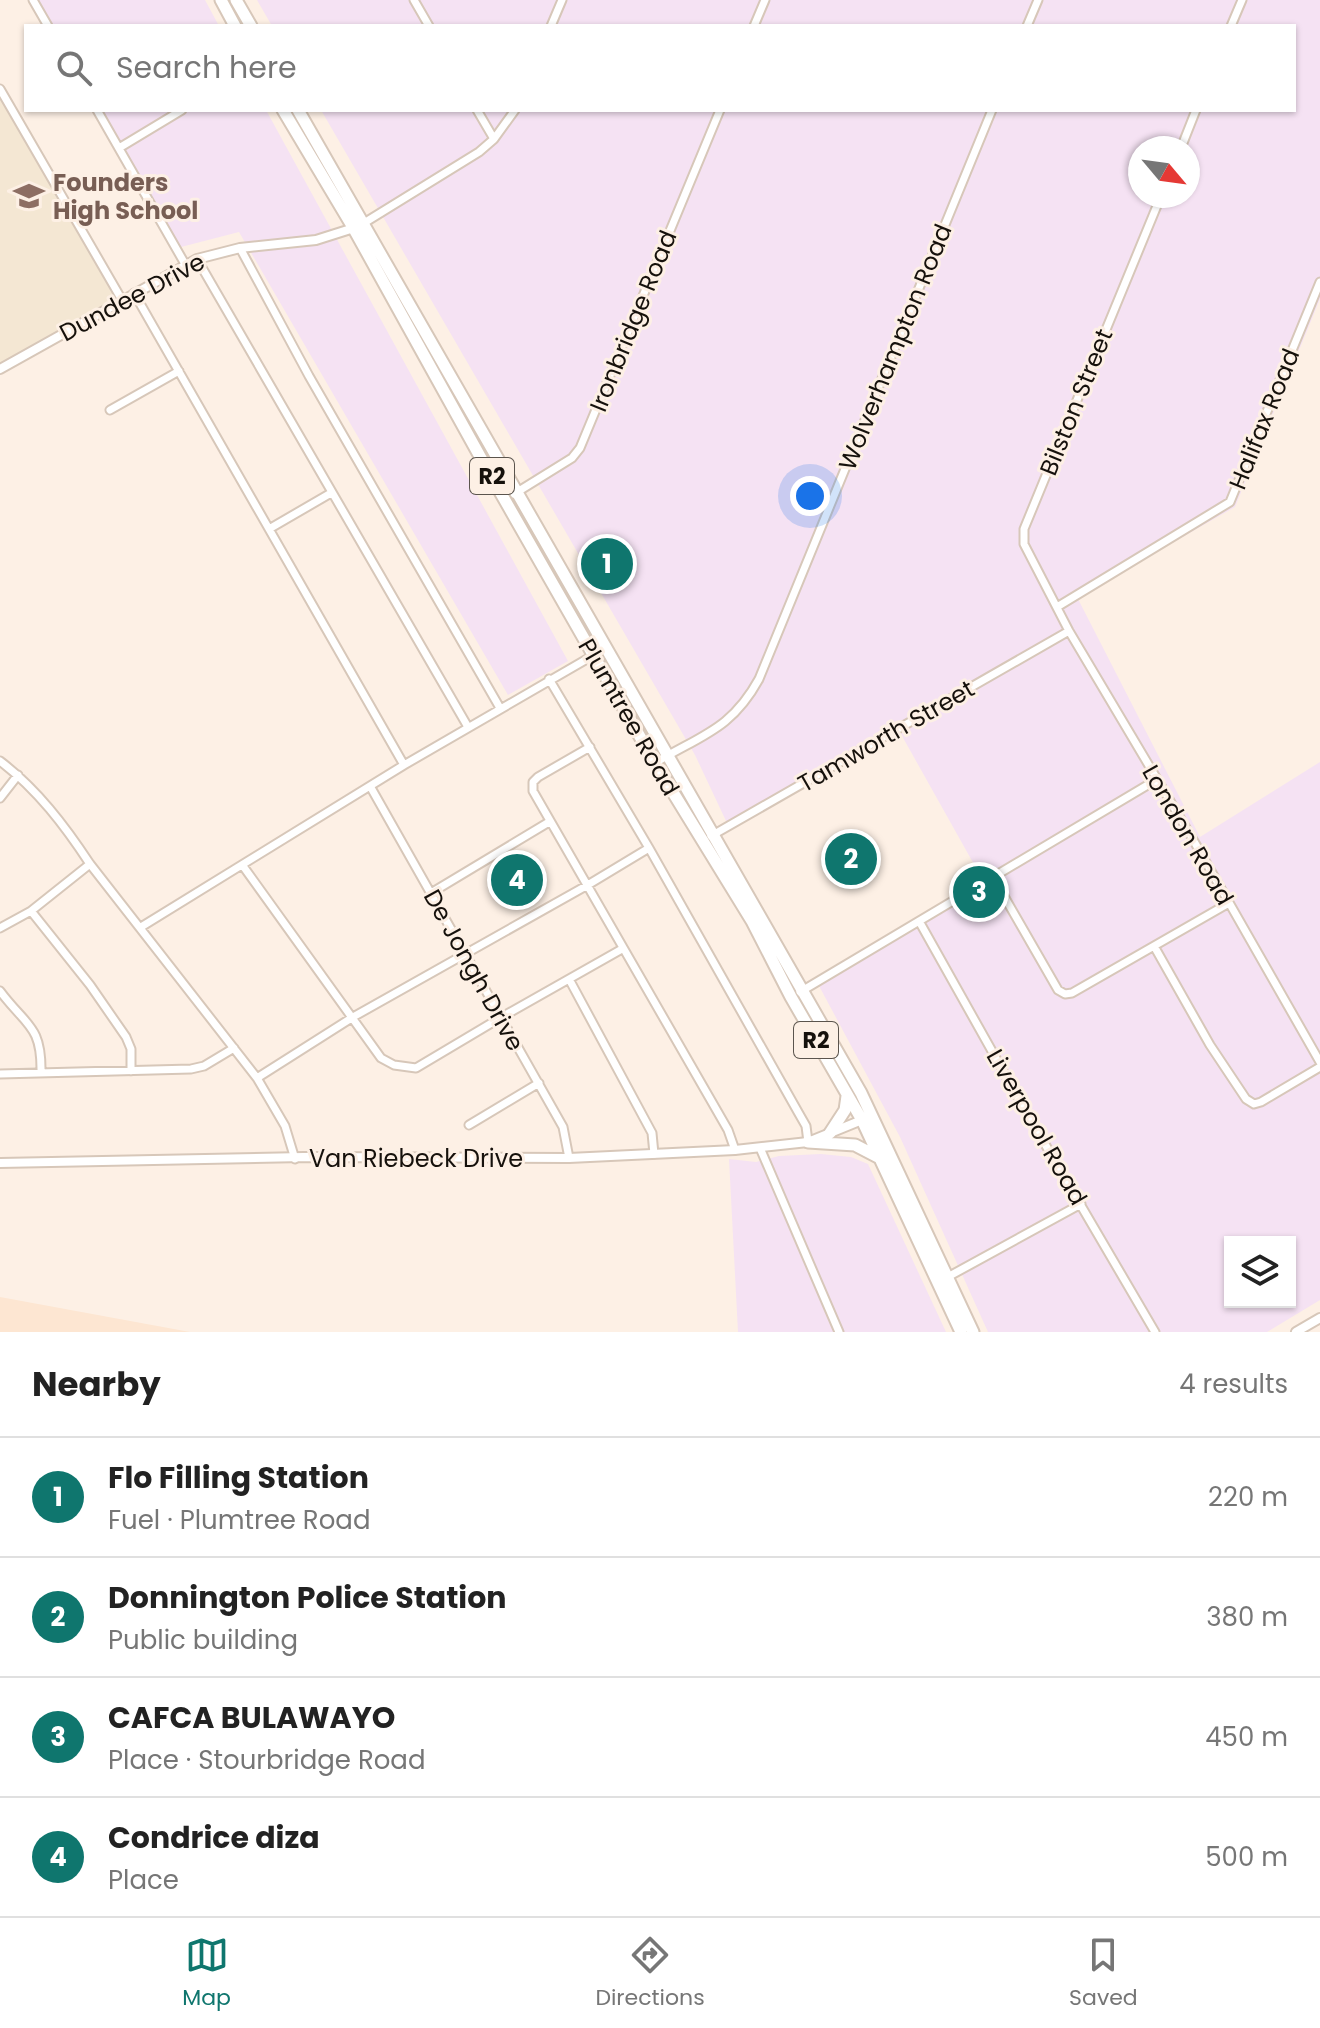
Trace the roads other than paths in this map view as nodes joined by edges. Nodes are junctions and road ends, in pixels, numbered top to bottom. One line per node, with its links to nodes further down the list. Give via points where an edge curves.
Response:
1 (33, 0): 9 (street)
2 (236, 0): 8 (street); 11 (highway)
3 (414, 0): 12 (street)
4 (562, 0): 13 (street)
5 (765, 0): 14 (street)
6 (1038, 0): 15 (street)
7 (1242, 0): 16 (street)
8 (222, 4): 10 (highway)
9 (47, 24)
10 (234, 24)
11 (250, 24)
12 (428, 24)
13 (552, 24)
14 (755, 24)
15 (1028, 24)
16 (1232, 24)
17 (0, 89): 37 (street)
18 (98, 112): 29 (street)
19 (179, 112): 29 (street)
20 (287, 112): 31 (highway, Plumtree Road / R2)
21 (299, 112): 31 (highway, Plumtree Road / R2)
22 (478, 112): 28 (street)
23 (514, 112): 28 (street)
24 (719, 112): 41 (street, Ironbridge Road, via 580,448)
25 (991, 112): 53 (street, Wolverhampton Road, via 759,679 747,701 724,724)
26 (1195, 112): 27 (street)
27 (1186, 136)
28 (494, 139): 31 (street)
29 (119, 148): 34 (street)
30 (1156, 208): 45 (street, Bilston Street, via 1024,529 1024,544)
31 (359, 226): 32 (street, Dundee Drive, via 316,240); 41 (highway, Plumtree Road / R2); 43 (highway, Plumtree Road / R2)
32 (240, 248): 33 (street, Dundee Drive); 50 (street)
33 (197, 259): 34 (street, Dundee Drive); 42 (street)
34 (185, 264): 36 (street, Dundee Drive)
35 (1320, 282): 45 (street, Halifax Road, via 1230,502)
36 (134, 293): 37 (street, Dundee Drive); 39 (street)
37 (122, 300): 38 (street, Dundee Drive)
38 (0, 369)
39 (179, 371): 40 (street); 44 (street)
40 (110, 410)
41 (518, 491): 43 (street, Ironbridge Road); 47 (highway, Plumtree Road / R2)
42 (331, 493): 44 (street); 51 (street)
43 (505, 499): 48 (highway, Plumtree Road / R2)
44 (269, 529): 56 (street)
45 (1057, 607): 46 (street, London Road)
46 (1069, 631): 58 (street, London Road); 62 (street, Tamworth Street)
47 (606, 648): 48 (street); 53 (highway, Plumtree Road / R2)
48 (593, 655): 49 (street); 55 (highway, Plumtree Road / R2)
49 (549, 679): 50 (street); 52 (street)
50 (500, 708): 51 (street)
51 (468, 727): 56 (street)
52 (590, 747): 61 (street, via 535,779 533,791); 64 (street)
53 (668, 755): 55 (street, Wolverhampton Road); 62 (highway, Plumtree Road / R2)
54 (0, 761): 57 (street)
55 (655, 763): 63 (highway, Plumtree Road / R2)
56 (404, 765): 59 (street)
57 (18, 775): 60 (street); 65 (street)
58 (1156, 780): 67 (street); 70 (street, London Road)
59 (370, 786): 66 (street); 69 (street, De Jongh Drive)
60 (0, 798)
61 (549, 822): 68 (street); 69 (street)
62 (715, 834): 63 (street, Tamworth Street); 80 (highway, Plumtree Road / R2)
63 (702, 841): 81 (highway, Plumtree Road / R2)
64 (649, 848): 68 (street); 98 (street, via 806,1126)
65 (90, 864): 71 (street); 73 (street)
66 (243, 866): 73 (street); 83 (street)
67 (993, 877): 72 (street); 75 (street, via 1063,993 1072,993)
68 (586, 886): 76 (street); 77 (street)
69 (431, 893): 77 (street, De Jongh Drive)
70 (1229, 903): 75 (street); 86 (street, London Road)
71 (31, 911): 74 (street); 87 (street, via 126,1037)
72 (919, 921): 80 (street); 106 (street, Liverpool Road)
73 (141, 927): 85 (street)
74 (0, 928)
75 (1154, 946): 86 (street, via 1246,1099 1261,1102)
76 (622, 949): 78 (street); 100 (street)
77 (465, 954): 83 (street); 84 (street, De Jongh Drive)
78 (569, 979): 84 (street); 101 (street, via 652,1133)
79 (0, 991): 82 (street)
80 (803, 991): 81 (street); 92 (highway, Plumtree Road / R2)
81 (791, 997): 93 (highway, Plumtree Road / R2)
82 (4, 1001): 88 (street, via 37,1036)
83 (353, 1017): 84 (street, via 381,1058 406,1069); 90 (street)
84 (500, 1018): 91 (street, De Jongh Drive)
85 (234, 1048): 87 (street, via 191,1069); 90 (street)
86 (1320, 1065)
87 (131, 1071): 88 (street)
88 (41, 1073): 89 (street)
89 (0, 1074)
90 (257, 1078): 103 (street, via 282,1118)
91 (539, 1083): 95 (street); 102 (street, De Jongh Drive, via 563,1127)
92 (861, 1093): 94 (highway); 96 (highway, Plumtree Road / R2)
93 (847, 1096): 94 (highway, Plumtree Road / R2); 97 (highway, via 845,1110)
94 (862, 1120): 96 (highway); 97 (street, Van Riebeck Drive); 104 (highway, Plumtree Road / R2)
95 (469, 1125)
96 (881, 1131): 107 (highway, Plumtree Road / R2)
97 (830, 1133): 98 (street, Van Riebeck Drive)
98 (808, 1142): 99 (street, Van Riebeck Drive); 104 (highway, via 855,1145)
99 (760, 1148): 100 (street, Van Riebeck Drive); 109 (street)
100 (735, 1150): 101 (street, Van Riebeck Drive)
101 (654, 1154): 102 (street, Van Riebeck Drive)
102 (569, 1158): 103 (street, Van Riebeck Drive)
103 (295, 1159): 105 (street, Van Riebeck Drive)
104 (880, 1159): 107 (highway, Plumtree Road / R2)
105 (0, 1163)
106 (1081, 1204): 107 (street); 112 (street, Liverpool Road)
107 (943, 1279): 110 (highway, Plumtree Road / R2); 111 (highway, Plumtree Road / R2)
108 (1320, 1318): 113 (street)
109 (839, 1332)
110 (961, 1332)
111 (973, 1332)
112 (1155, 1332)
113 (1296, 1332)

